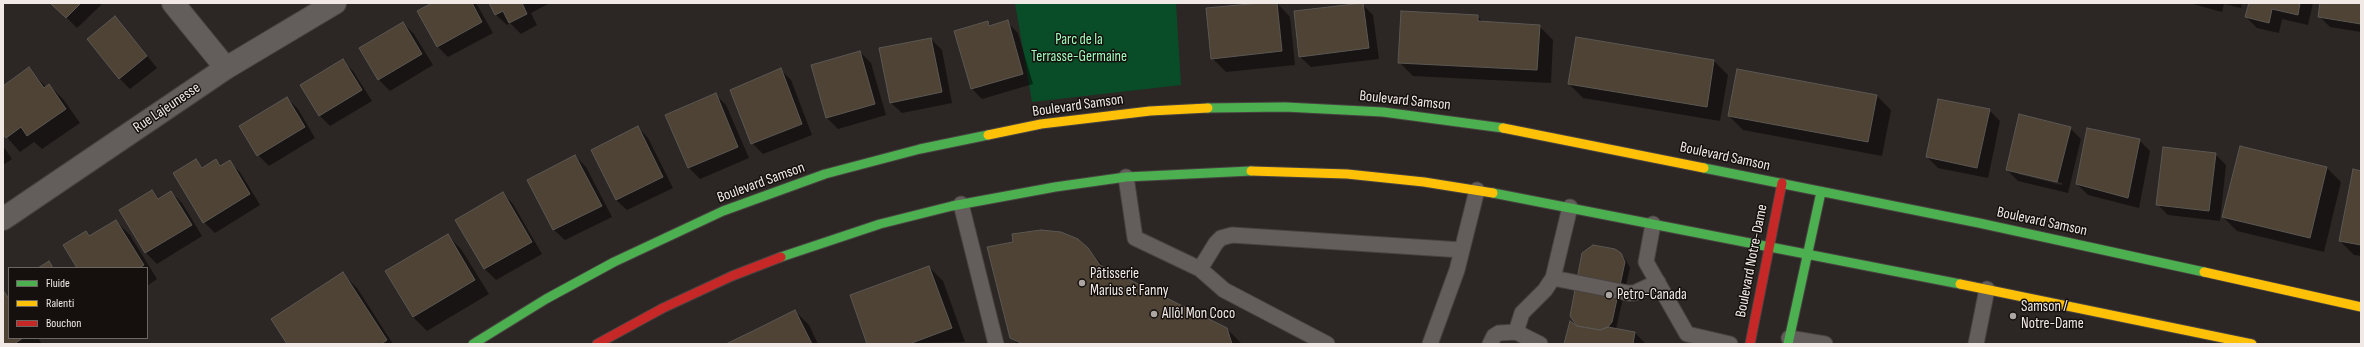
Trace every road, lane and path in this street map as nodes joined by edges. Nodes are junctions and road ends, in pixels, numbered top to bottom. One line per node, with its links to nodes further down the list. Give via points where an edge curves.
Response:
1 (173, 3): 3 (street)
2 (336, 3): 3 (street, Rue Lajeunesse)
3 (226, 68): 10 (street, Rue Lajeunesse)
4 (1126, 178): 6 (street, via 1236,171 1313,172 1393,178); 8 (street, via 1055,187); 15 (lane, via 1135,238)
5 (1782, 183): 7 (street, Boulevard Samson); 12 (street, Boulevard Notre-Dame); 23 (street, Boulevard Samson, via 1516,130 1383,112 1234,107 1150,111 1090,118 992,133 920,149 784,188 693,224 614,262 546,299)
6 (1477, 190): 9 (street); 13 (lane)
7 (1821, 192): 14 (street); 19 (street, Boulevard Samson, via 2101,249)
8 (961, 204): 24 (street, via 865,228 766,262 679,300); 25 (lane)
9 (1570, 207): 11 (street); 16 (lane)
10 (3, 219)
11 (1653, 224): 12 (street); 17 (lane, via 1646,262)
12 (1769, 246): 14 (street); 31 (street, Boulevard Notre-Dame)
13 (1462, 250): 15 (lane, via 1232,235 1221,238 1216,243); 27 (lane)
14 (1806, 253): 18 (street); 22 (street)
15 (1200, 269): 26 (lane, via 1224,290)
16 (1552, 278): 17 (lane, via 1628,293 1634,293); 20 (lane, via 1545,290 1522,313)
17 (1658, 282): 21 (lane)
18 (1987, 289): 33 (lane); 34 (street)
19 (2361, 307)
20 (1516, 332): 28 (lane, via 1499,332); 29 (lane)
21 (1686, 339): 30 (lane)
22 (1789, 341): 32 (lane)
23 (473, 344)
24 (597, 344)
25 (996, 344)
26 (1328, 344)
27 (1430, 344)
28 (1490, 344)
29 (1540, 344)
30 (1730, 344)
31 (1750, 344)
32 (1825, 344)
33 (1976, 344)
34 (2252, 344)

